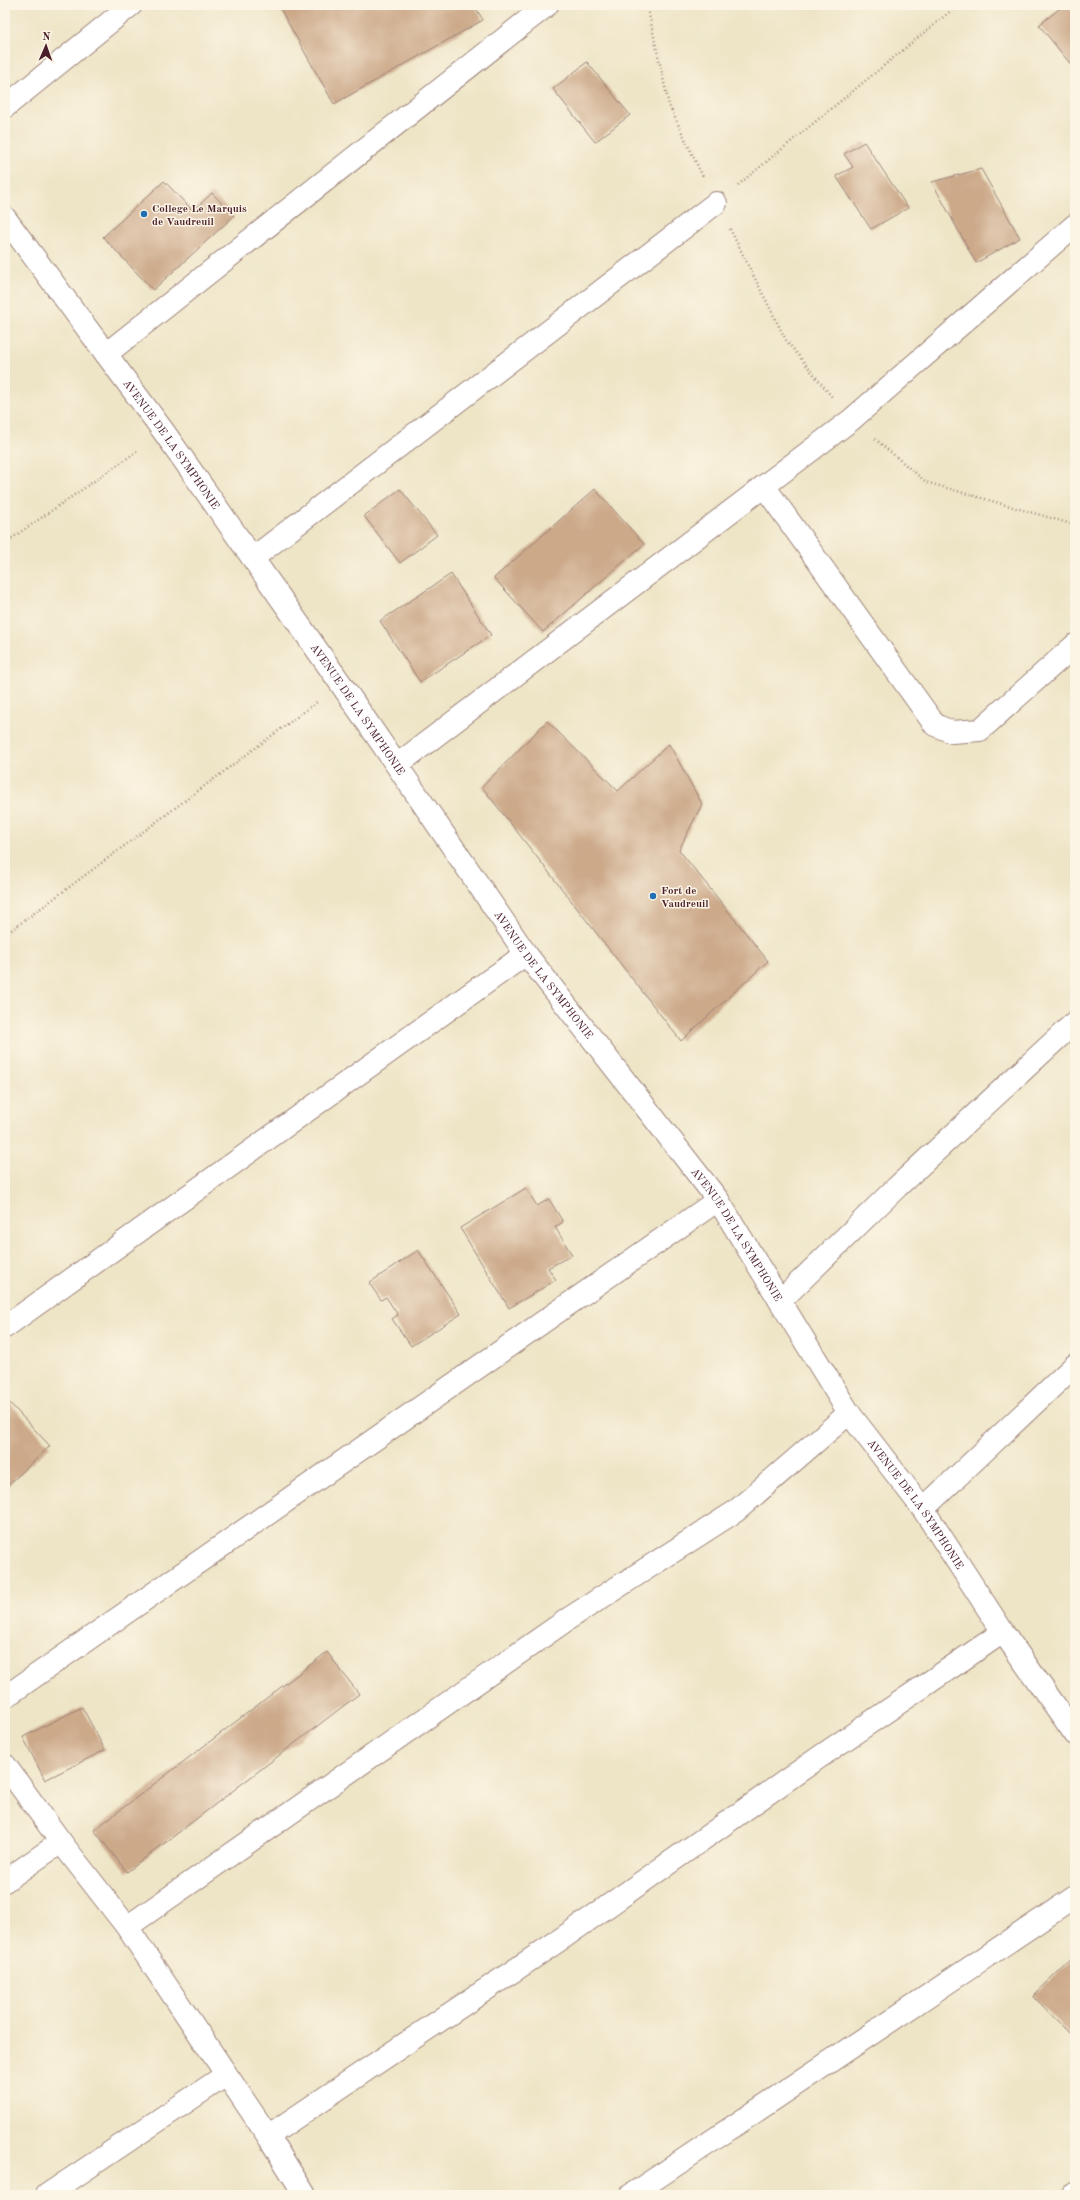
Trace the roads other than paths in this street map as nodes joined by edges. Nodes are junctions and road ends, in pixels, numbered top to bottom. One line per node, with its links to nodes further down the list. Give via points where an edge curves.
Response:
1 (131, 5): 3 (street)
2 (546, 5): 7 (street)
3 (5, 107)
4 (716, 203): 9 (street)
5 (5, 218): 7 (street, AVENUE DE LA SYMPHONIE)
6 (1075, 225): 8 (street, via 851,420)
7 (106, 354): 9 (street, AVENUE DE LA SYMPHONIE)
8 (764, 486): 10 (street, via 935,725 952,732 980,730); 11 (street)
9 (253, 558): 11 (street, AVENUE DE LA SYMPHONIE)
10 (1075, 645)
11 (397, 765): 12 (street, AVENUE DE LA SYMPHONIE)
12 (526, 954): 14 (street, AVENUE DE LA SYMPHONIE); 16 (street)
13 (1075, 1022): 15 (street, via 897,1187)
14 (718, 1200): 15 (street, AVENUE DE LA SYMPHONIE); 21 (street)
15 (780, 1301): 18 (street, AVENUE DE LA SYMPHONIE)
16 (5, 1327)
17 (1075, 1365): 19 (street)
18 (849, 1413): 19 (street, AVENUE DE LA SYMPHONIE); 27 (street, via 736,1511 568,1620)
19 (923, 1509): 20 (street, AVENUE DE LA SYMPHONIE)
20 (1003, 1632): 22 (street, AVENUE DE LA SYMPHONIE); 29 (street, via 821,1756 564,1937)
21 (5, 1697)
22 (1072, 1721)
23 (5, 1765): 24 (street)
24 (61, 1842): 25 (street); 27 (street)
25 (5, 1881)
26 (1075, 1897): 32 (street)
27 (127, 1927): 28 (street)
28 (226, 2075): 29 (street); 30 (street)
29 (268, 2136): 31 (street)
30 (47, 2195)
31 (305, 2195)
32 (631, 2195)

